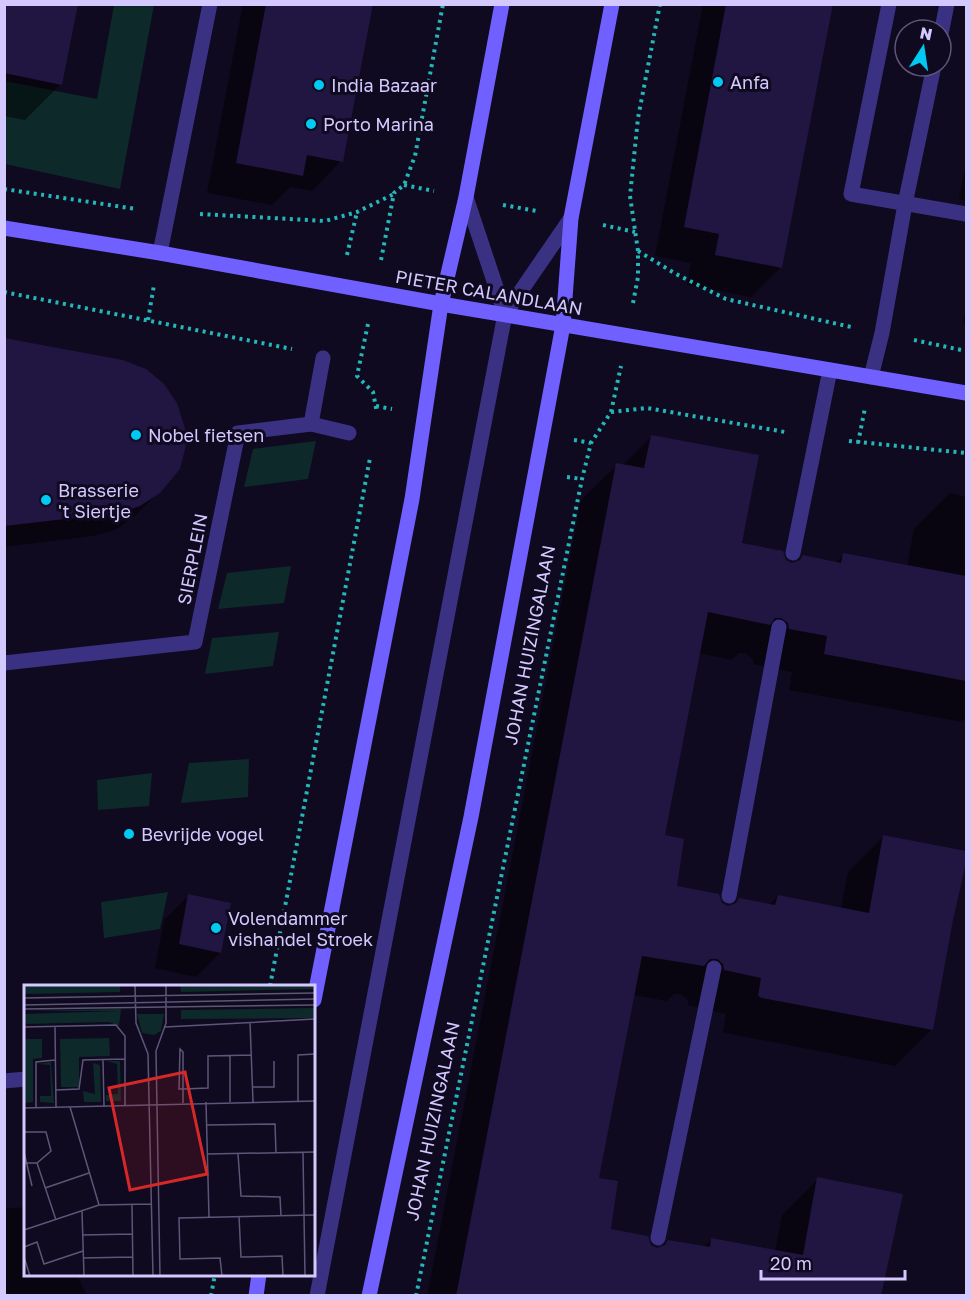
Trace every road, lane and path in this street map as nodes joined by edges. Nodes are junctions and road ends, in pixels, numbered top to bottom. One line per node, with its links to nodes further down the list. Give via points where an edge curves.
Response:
1 (210, 4): 16 (street)
2 (443, 4): 8 (path, via 415,156)
3 (502, 4): 9 (main road, JOHAN HUIZINGALAAN)
4 (612, 4): 12 (main road, JOHAN HUIZINGALAAN)
5 (660, 4): 14 (path, JOHAN HUIZINGALAAN, via 638,118 630,196)
6 (889, 4): 10 (street, via 852,194)
7 (931, 78): 10 (street)
8 (404, 185): 9 (path); 17 (path, via 394,194)
9 (466, 197): 12 (path); 19 (main road, JOHAN HUIZINGALAAN); 20 (street, JOHAN HUIZINGALAAN)
10 (905, 204): 11 (street); 22 (street)
11 (966, 214)
12 (571, 218): 14 (path); 20 (street, JOHAN HUIZINGALAAN); 21 (main road, JOHAN HUIZINGALAAN)
13 (4, 228): 16 (main road, PIETER CALANDLAAN)
14 (635, 232): 15 (path, JOHAN HUIZINGALAAN)
15 (638, 251): 22 (path, via 726,299); 23 (path, JOHAN HUIZINGALAAN, via 638,276)
16 (160, 253): 17 (main road, PIETER CALANDLAAN)
17 (375, 291): 19 (main road, PIETER CALANDLAAN); 27 (path)
18 (4, 292): 25 (path)
19 (441, 304): 20 (main road, PIETER CALANDLAAN); 40 (main road, JOHAN HUIZINGALAAN, via 412,499)
20 (505, 314): 21 (main road, PIETER CALANDLAAN); 48 (street, JOHAN HUIZINGALAAN)
21 (563, 325): 23 (main road, PIETER CALANDLAAN); 49 (main road, JOHAN HUIZINGALAAN, via 471,817)
22 (882, 333): 24 (path); 28 (street)
23 (627, 336): 26 (main road, PIETER CALANDLAAN); 50 (path, JOHAN HUIZINGALAAN, via 611,412 591,443 580,487)
24 (966, 351)
25 (323, 358): 27 (path); 31 (street)
26 (830, 370): 28 (main road, PIETER CALANDLAAN); 34 (street)
27 (357, 376): 30 (path, via 373,392)
28 (871, 377): 29 (main road, PIETER CALANDLAAN)
29 (966, 393)
30 (378, 420)
31 (311, 424): 32 (street); 36 (street, SIERPLEIN, via 238,433 195,642)
32 (349, 433)
33 (372, 448): 39 (path)
34 (793, 553)
35 (779, 627): 37 (street)
36 (4, 663)
37 (729, 896)
38 (714, 968): 43 (street)
39 (270, 985)
40 (315, 995)
41 (24, 1079): 42 (street)
42 (4, 1081)
43 (658, 1238)
44 (215, 1276): 46 (path)
45 (259, 1276): 47 (main road)
46 (211, 1296)
47 (256, 1296)
48 (317, 1296)
49 (369, 1296)
50 (416, 1296)

